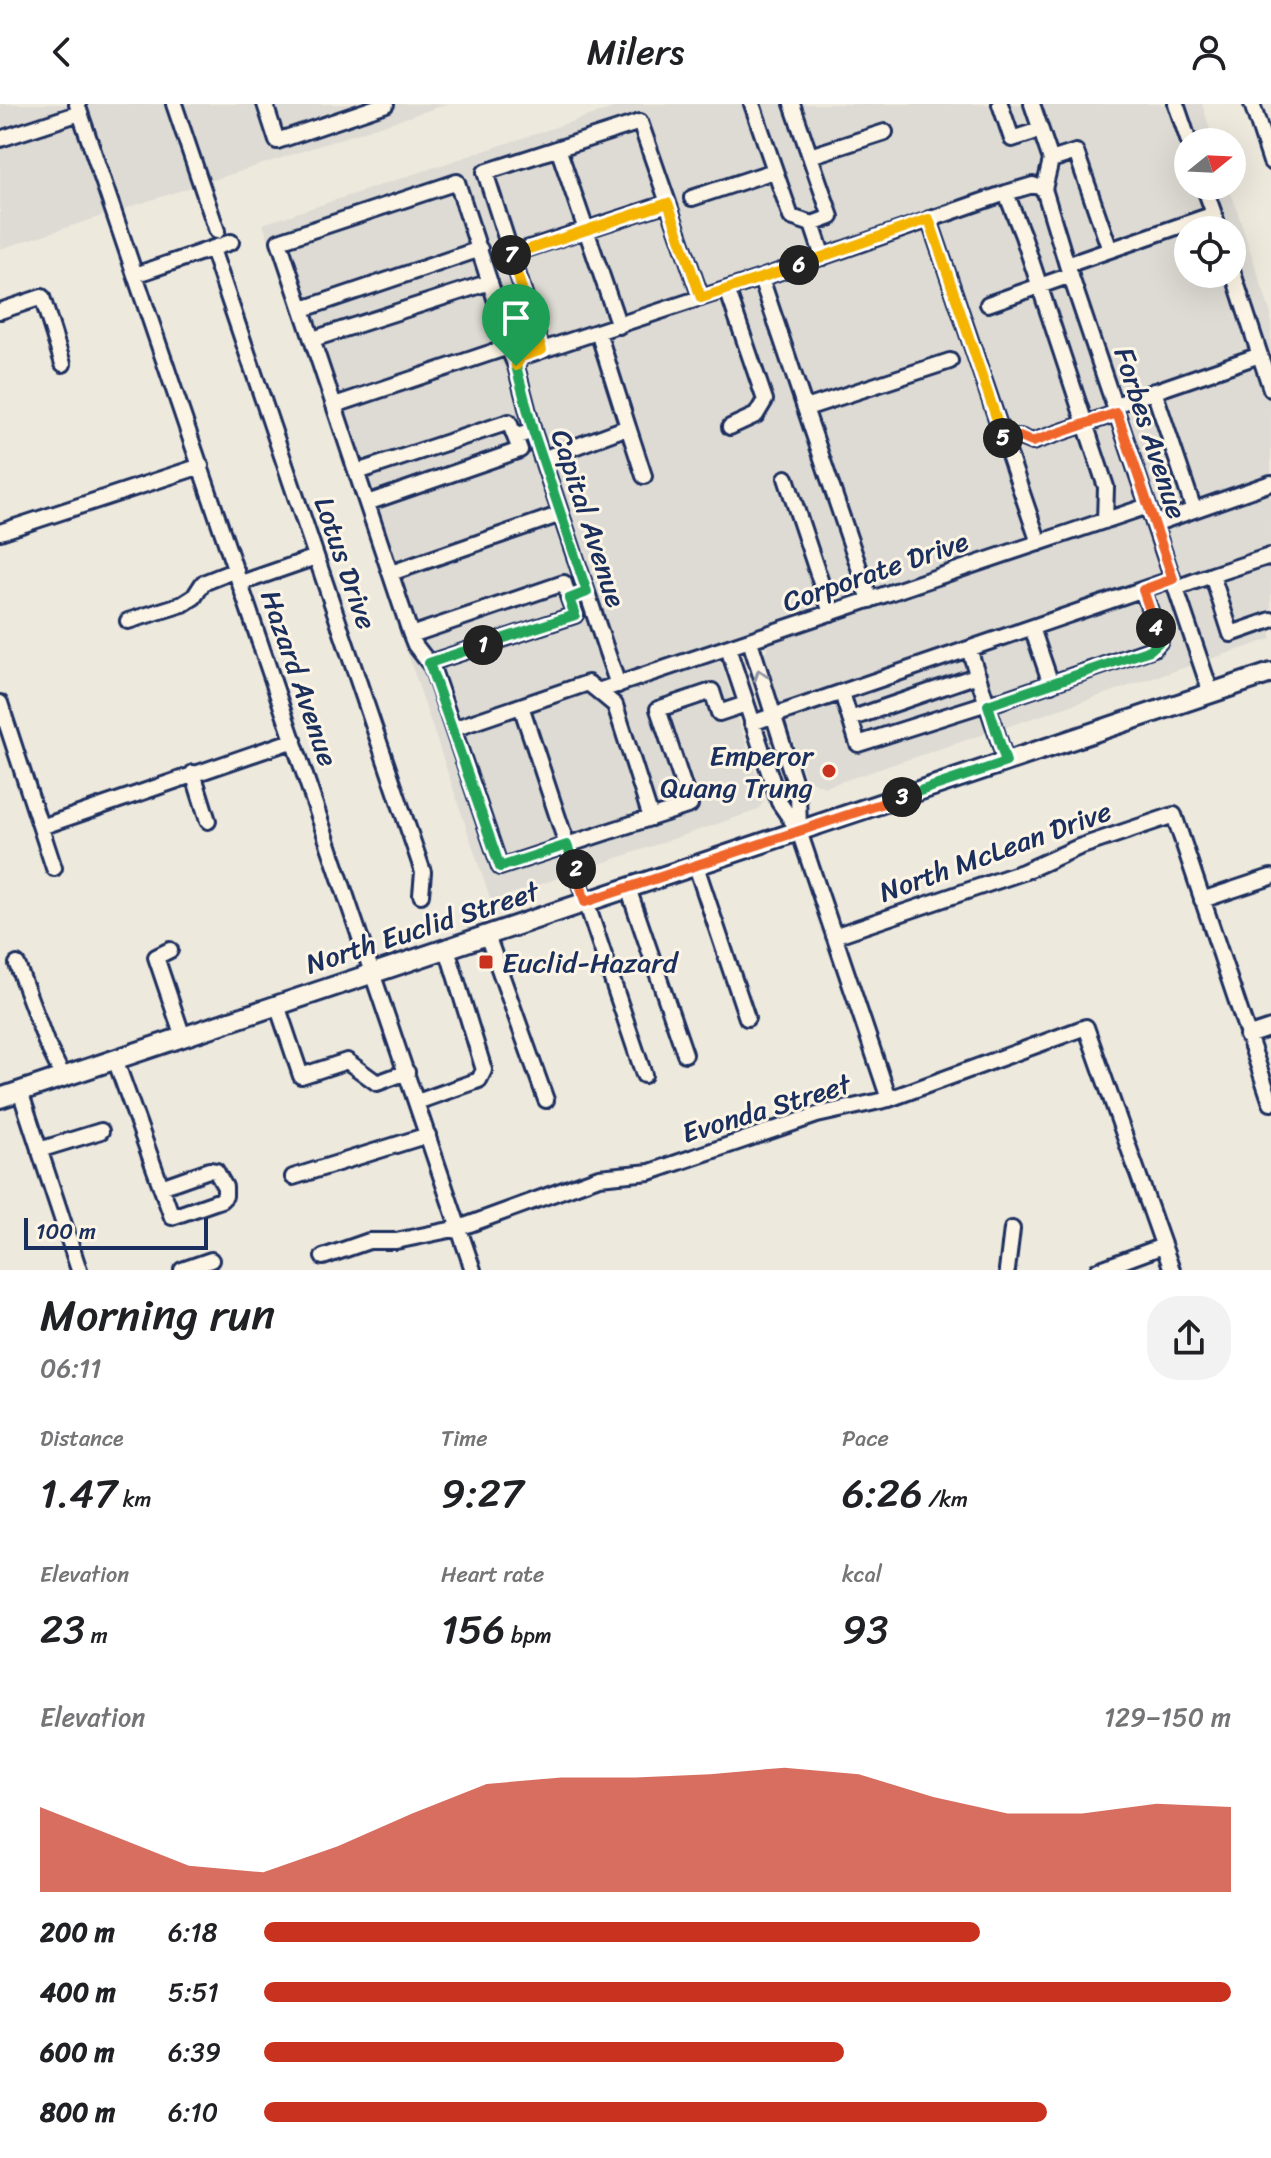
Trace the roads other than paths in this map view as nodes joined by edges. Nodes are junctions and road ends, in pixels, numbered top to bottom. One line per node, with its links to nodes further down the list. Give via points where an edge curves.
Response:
1 (174, 104): 29 (street)
2 (265, 104): 3 (street, via 277,141)
3 (386, 104)
4 (752, 104): 19 (street)
5 (792, 104): 16 (street)
6 (1000, 104): 12 (street, via 1012,139)
7 (1032, 104): 12 (street)
8 (1176, 104): 11 (street)
9 (1252, 104): 18 (street)
10 (79, 109): 14 (street); 37 (street, Hazard Avenue)
11 (1184, 128)
12 (1040, 130): 17 (street)
13 (885, 132): 16 (street)
14 (0, 139)
15 (558, 148): 24 (street, via 640,122); 28 (street); 34 (street, via 485,172)
16 (810, 156): 27 (street, via 831,217)
17 (1051, 160): 20 (street); 33 (street, via 1076,152)
18 (1271, 162)
19 (774, 171): 22 (street); 27 (street, via 791,217)
20 (1044, 189): 21 (street, via 1033,185); 36 (street, Forbes Avenue)
21 (1006, 193): 26 (street); 40 (street)
22 (692, 198)
23 (1209, 200): 25 (street)
24 (668, 203): 28 (street); 43 (street)
25 (1214, 214): 33 (street)
26 (929, 219): 35 (street); 66 (street)
27 (812, 224): 35 (street)
28 (586, 230): 34 (street); 47 (street)
29 (217, 231)
30 (231, 242): 31 (street)
31 (212, 249): 37 (street); 81 (street, Lotus Drive)
32 (480, 249): 39 (street, Capital Avenue); 45 (street); 45 (street, Capital Avenue, via 457,182 279,241)
33 (1110, 250): 36 (street)
34 (511, 254): 51 (street)
35 (823, 257): 38 (street)
36 (1069, 270): 40 (street); 60 (street, Forbes Avenue)
37 (135, 275): 68 (street, Hazard Avenue)
38 (761, 278): 42 (street); 59 (street)
39 (490, 282): 49 (street); 50 (street, Capital Avenue)
40 (1039, 286): 44 (street); 61 (street)
41 (1238, 288): 52 (street)
42 (727, 289): 43 (street); 63 (street, via 765,400 756,415)
43 (701, 298): 47 (street)
44 (988, 304)
45 (303, 309): 49 (street)
46 (0, 311): 54 (street, via 42,297)
47 (619, 326): 48 (street)
48 (598, 332): 51 (street); 62 (street)
49 (313, 339): 58 (street)
50 (508, 347): 55 (street, Capital Avenue); 58 (street)
51 (542, 350): 55 (street, via 521,357)
52 (1260, 355): 56 (street); 57 (street)
53 (950, 361): 59 (street)
54 (63, 364)
55 (516, 366): 64 (street, Capital Avenue)
56 (1271, 389)
57 (1154, 391): 60 (street); 75 (street)
58 (335, 405): 69 (street)
59 (806, 408): 90 (street)
60 (1116, 409): 61 (street); 74 (street, Forbes Avenue)
61 (1085, 424): 66 (street, via 1032,442 1020,437); 77 (street, via 1106,487)
62 (628, 427): 67 (street); 70 (street)
63 (730, 427)
64 (533, 431): 65 (street); 67 (street, Capital Avenue)
65 (515, 437): 69 (street, via 509,422); 73 (street, via 520,450)
66 (1004, 441): 80 (street)
67 (542, 459): 76 (street, Capital Avenue)
68 (201, 466): 79 (street); 85 (street, Hazard Avenue)
69 (357, 472): 73 (street)
70 (644, 476)
71 (786, 478): 91 (street)
72 (1271, 483): 75 (street)
73 (367, 503): 83 (street)
74 (1148, 506): 77 (street, Corporate Drive); 78 (street, Forbes Avenue)
75 (1194, 510): 78 (street)
76 (561, 514): 83 (street); 88 (street, Capital Avenue)
77 (1105, 521): 80 (street, Corporate Drive)
78 (1154, 524): 86 (street, Forbes Avenue)
79 (0, 532)
80 (1039, 543): 90 (street, Corporate Drive)
81 (316, 557): 85 (street); 127 (street, Lotus Drive, via 423,872)
82 (1271, 558): 84 (street)
83 (391, 573): 95 (street)
84 (1212, 575): 86 (street); 92 (street, via 1231,634)
85 (238, 577): 93 (street, via 203,583 183,604); 115 (street, Hazard Avenue)
86 (1174, 584): 87 (street); 106 (street, Forbes Avenue)
87 (1143, 590): 94 (street); 102 (street, via 1158,645)
88 (587, 592): 89 (street); 103 (street, Capital Avenue)
89 (569, 599): 95 (street, via 564,583); 99 (street, via 575,615)
90 (870, 600): 91 (street, Corporate Drive)
91 (831, 613): 96 (street, Corporate Drive)
92 (1271, 620)
93 (128, 621)
94 (1032, 628): 98 (street); 102 (street)
95 (411, 635): 99 (street)
96 (750, 641): 97 (street, Corporate Drive); 111 (street, one-way to 96)
97 (728, 648): 103 (street, Corporate Drive); 108 (street)
98 (969, 649): 101 (street); 105 (street)
99 (429, 663): 114 (street)
100 (1271, 673): 106 (main road, North Euclid Street)
101 (978, 675): 109 (street); 112 (street)
102 (1051, 684): 109 (street)
103 (618, 685): 104 (street, Corporate Drive)
104 (598, 691): 110 (street, Corporate Drive, via 588,683); 118 (street, via 615,705)
105 (842, 693): 111 (street); 112 (street)
106 (1211, 693): 116 (main road, North Euclid Street)
107 (0, 703): 120 (street)
108 (746, 704): 113 (street); 118 (street, via 719,713 712,691 658,709 690,805)
109 (987, 704): 112 (street, via 858,744); 116 (street)
110 (521, 706): 114 (street); 122 (street)
111 (773, 716): 113 (street); 121 (street, via 798,793)
112 (850, 719)
113 (752, 723): 121 (street, via 779,802)
114 (453, 729): 122 (street, via 500,867)
115 (294, 740): 117 (street); 135 (street, Hazard Avenue)
116 (1006, 762): 121 (main road, North Euclid Street)
117 (193, 773): 119 (street); 120 (street)
118 (651, 818): 122 (street)
119 (208, 821)
120 (41, 827): 124 (street)
121 (799, 831): 123 (main road, North Euclid Street); 131 (street)
122 (567, 845): 129 (street)
123 (696, 866): 126 (main road, North Euclid Street); 137 (street)
124 (54, 868)
125 (1271, 877): 128 (street)
126 (628, 888): 129 (main road, North Euclid Street); 141 (street)
127 (421, 895)
128 (1202, 900): 131 (street, North McLean Drive, via 1174,815); 139 (street)
129 (585, 902): 130 (main road, North Euclid Street); 144 (street)
130 (487, 935): 132 (main road, North Euclid Street); 149 (street)
131 (834, 936): 148 (street)
132 (447, 949): 135 (main road, North Euclid Street); 150 (street, via 484,1070 479,1080)
133 (170, 950): 140 (street, via 156,957)
134 (17, 964): 145 (street)
135 (373, 973): 136 (main road, North Euclid Street); 143 (street, Hazard Avenue)
136 (277, 1005): 140 (main road, North Euclid Street); 143 (street, via 301,1076 347,1061 377,1083)
137 (747, 1018)
138 (1271, 1028): 139 (street)
139 (1247, 1036): 151 (street)
140 (183, 1037): 142 (main road, North Euclid Street)
141 (685, 1054)
142 (115, 1059): 145 (main road, North Euclid Street); 156 (street)
143 (407, 1072): 150 (street, Hazard Avenue)
144 (644, 1075)
145 (63, 1077): 146 (main road, North Euclid Street)
146 (20, 1091): 147 (main road, North Euclid Street); 154 (street)
147 (0, 1098)
148 (889, 1099): 157 (street, Evonda Street, via 817,1115 650,1172 599,1177); 159 (street, Evonda Street, via 1086,1027)
149 (546, 1100)
150 (417, 1102): 153 (street, Hazard Avenue)
151 (1271, 1103)
152 (101, 1131): 154 (street)
153 (428, 1135): 155 (street); 157 (street, Hazard Avenue)
154 (39, 1150): 162 (street)
155 (293, 1177)
156 (161, 1187)
157 (459, 1228): 160 (street, Evonda Street, via 369,1241); 164 (street, Hazard Avenue)
158 (1012, 1229): 165 (street)
159 (1163, 1246): 166 (street); 167 (street)
160 (323, 1257)
161 (211, 1260): 163 (street)
162 (79, 1270)
163 (182, 1270)
164 (473, 1270)
165 (1007, 1270)
166 (1098, 1270)
167 (1172, 1270)

